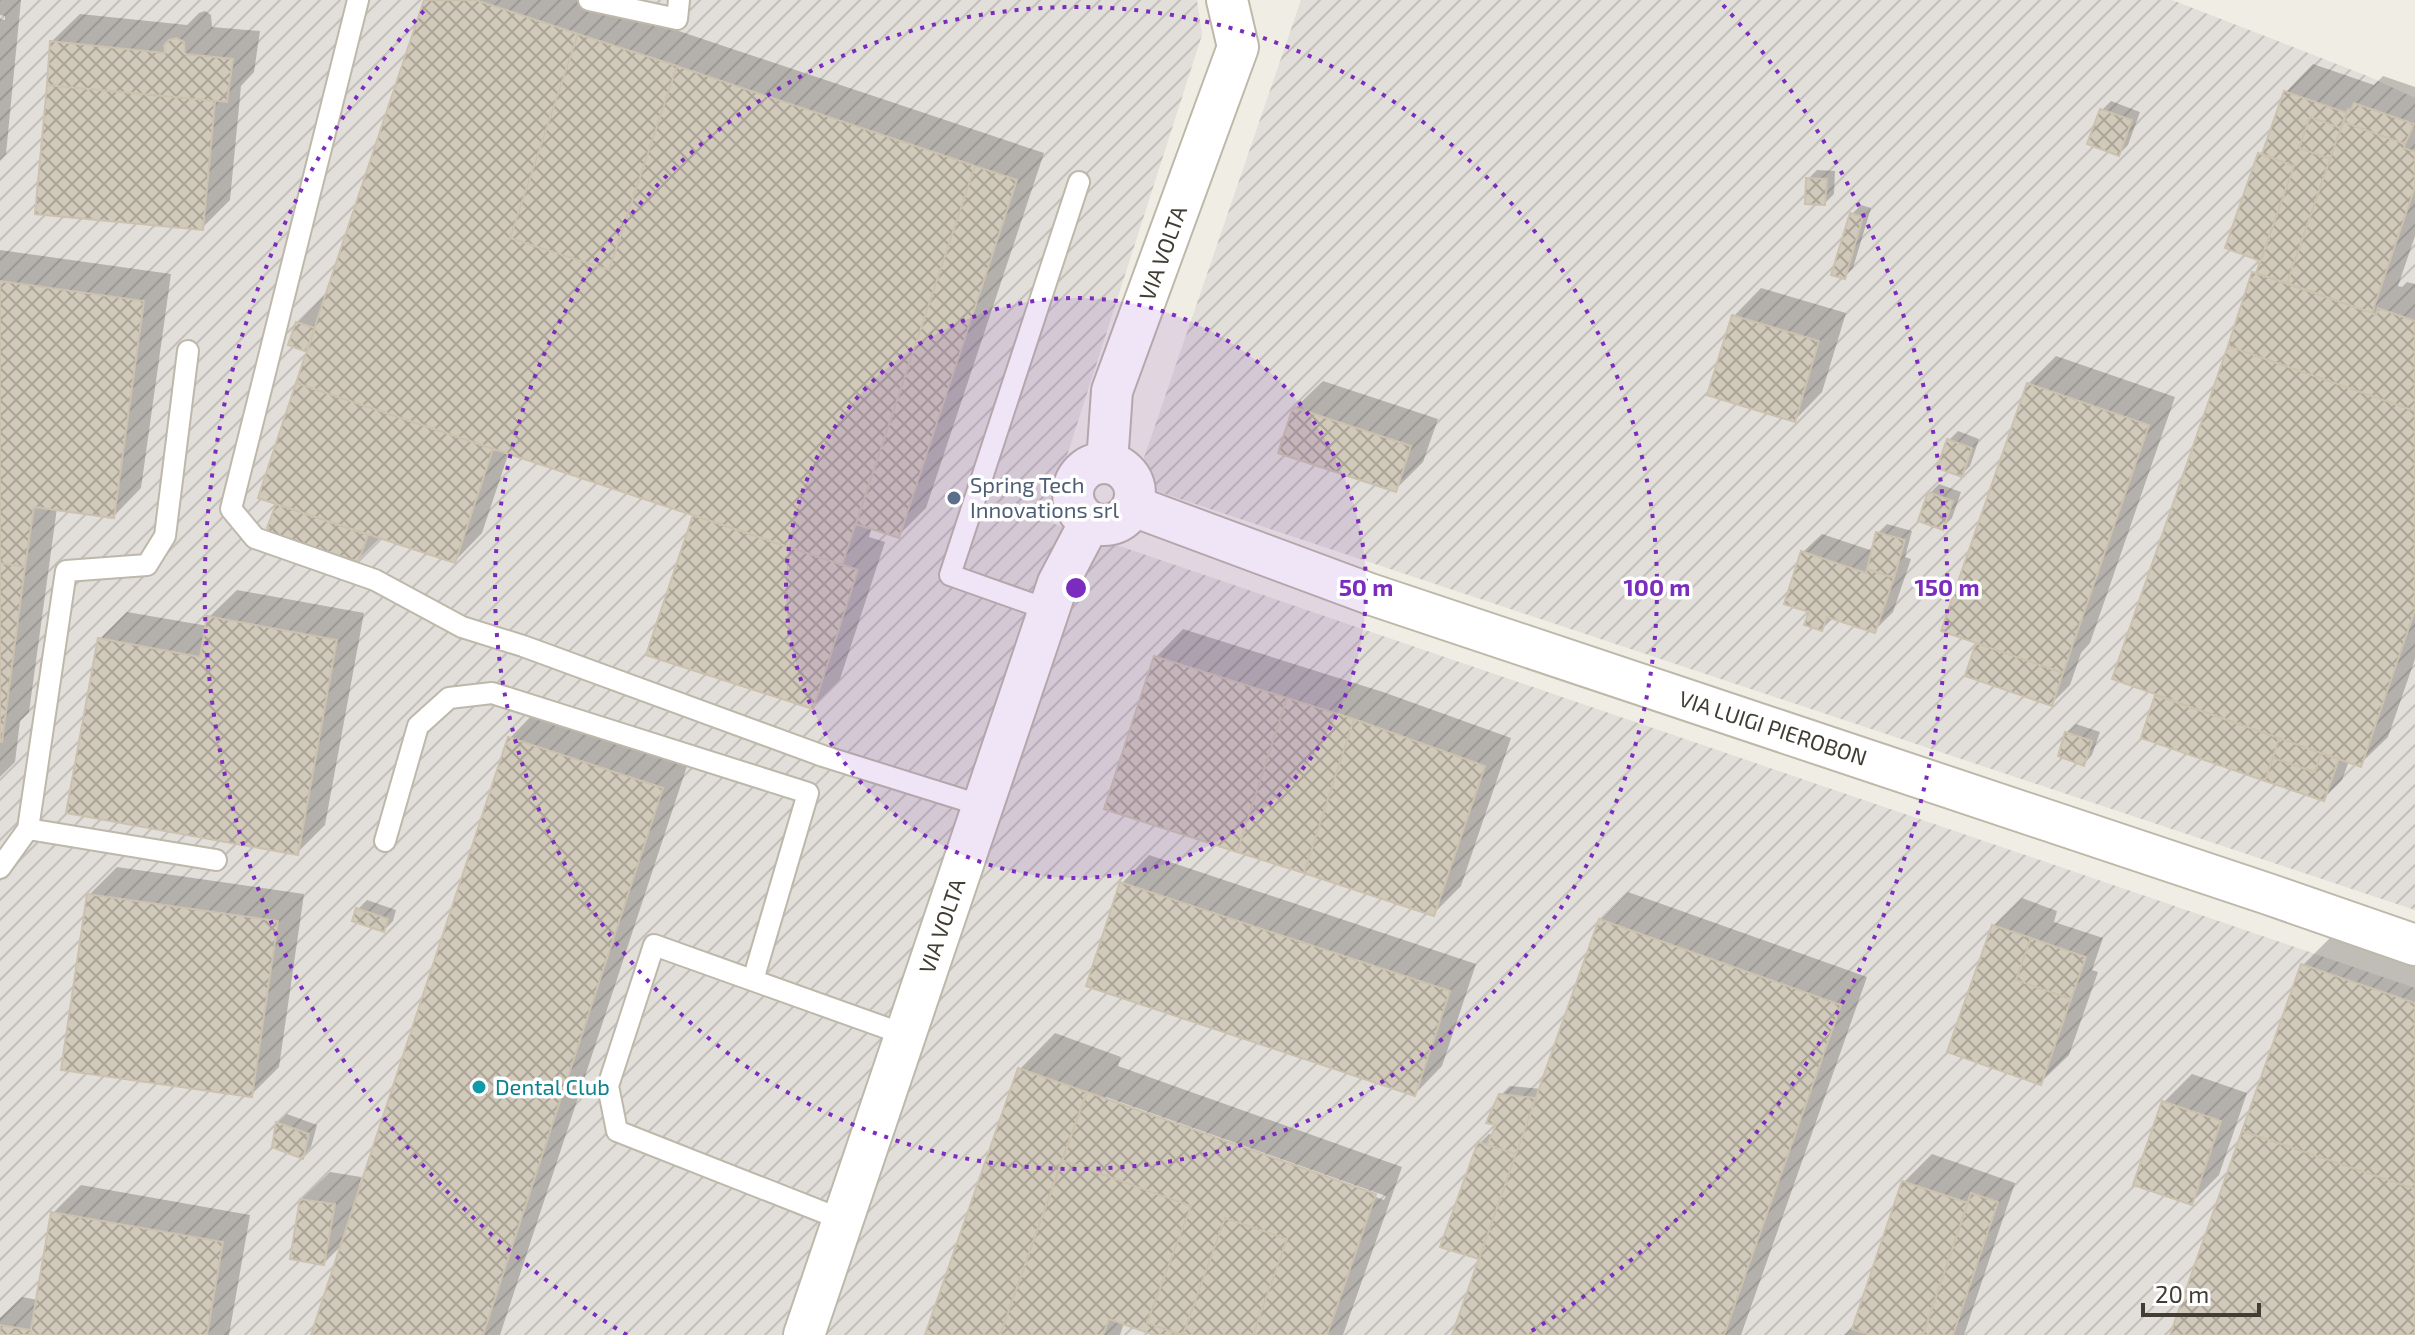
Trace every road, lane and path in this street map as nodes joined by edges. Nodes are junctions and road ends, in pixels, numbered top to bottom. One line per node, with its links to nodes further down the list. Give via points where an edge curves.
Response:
1 (358, 0): 11 (lane, via 231,509 255,538 375,580 462,627 823,756)
2 (589, 0): 3 (lane, via 677,19)
3 (679, 0)
4 (1227, 0): 7 (street, VIA VOLTA, via 1238,47 1112,391)
5 (1079, 182): 10 (lane, via 950,575)
6 (188, 351): 12 (lane, via 165,536 147,565 66,571)
7 (1107, 463): 8 (street, via 1131,478); 9 (street, via 1084,471 1073,492 1080,514)
8 (1133, 506): 9 (street, via 1115,524); 16 (street, VIA LUIGI PIEROBON, via 1370,594)
9 (1090, 522): 10 (street, VIA VOLTA)
10 (1049, 610): 11 (street, VIA VOLTA)
11 (983, 806): 18 (street, VIA VOLTA)
12 (28, 829): 14 (lane); 15 (lane)
13 (385, 841): 17 (lane, via 418,726 449,698 492,693 808,793)
14 (216, 860)
15 (0, 868)
16 (2415, 945)
17 (753, 980): 18 (lane); 19 (lane, via 654,945 608,1086 617,1131)
18 (906, 1035): 19 (street, VIA VOLTA)
19 (843, 1220): 20 (street, VIA VOLTA)
20 (804, 1335)

